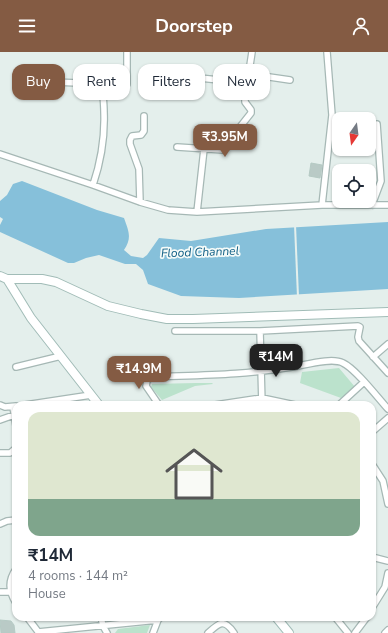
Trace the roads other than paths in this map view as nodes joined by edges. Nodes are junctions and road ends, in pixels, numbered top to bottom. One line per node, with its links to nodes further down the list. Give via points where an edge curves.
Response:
1 (126, 52): 4 (street)
2 (252, 52): 5 (street)
3 (327, 52): 19 (street, via 332,115)
4 (127, 64)
5 (250, 64)
6 (270, 77): 7 (street)
7 (290, 80)
8 (104, 100): 15 (street, via 101,160)
9 (246, 100): 13 (street, via 251,110 249,117 226,149)
10 (144, 116): 17 (street, via 144,131 141,135 132,136 130,142 139,169)
11 (377, 124): 16 (street, via 381,181)
12 (177, 147): 13 (street)
13 (204, 149): 22 (street)
14 (0, 154): 15 (street)
15 (93, 185): 17 (street)
16 (376, 194)
17 (140, 202): 22 (street, via 168,210)
18 (387, 204): 21 (street)
19 (322, 205): 20 (street); 22 (street)
20 (332, 205)
21 (376, 205)
22 (197, 212)
23 (4, 278): 24 (main road, via 56,282 108,306 167,319); 28 (main road)
24 (388, 312)
25 (175, 331): 26 (street)
26 (260, 331): 29 (street, via 358,326 359,341); 31 (street)
27 (388, 344): 29 (street)
28 (61, 356): 30 (street); 34 (main road)
29 (373, 357): 32 (street)
30 (16, 367)
31 (262, 372): 33 (street, via 336,361 343,363); 35 (street); 38 (street, via 151,377 146,386)
32 (388, 373)
33 (364, 382): 41 (street); 44 (street)
34 (91, 395): 36 (street); 37 (main road)
35 (262, 398): 39 (street); 40 (street)
36 (51, 401)
37 (96, 401)
38 (157, 401)
39 (242, 401)
40 (276, 401)
41 (343, 401)
42 (0, 405): 43 (street)
43 (12, 407)
44 (388, 409)
45 (12, 416): 47 (street)
46 (388, 418): 48 (street)
47 (0, 420)
48 (376, 428)
49 (12, 451): 50 (street)
50 (0, 453)
51 (376, 470): 53 (street)
52 (388, 477): 53 (street)
53 (383, 481): 54 (street)
54 (388, 504)
55 (12, 520): 56 (street)
56 (0, 524)
57 (376, 559): 58 (street)
58 (388, 561)
59 (388, 573): 62 (street, via 385,587)
60 (0, 592): 61 (street)
61 (12, 592)
62 (376, 602)
63 (30, 621): 73 (street)
64 (102, 621): 70 (street)
65 (139, 621): 70 (street)
66 (159, 621): 75 (street)
67 (279, 621): 78 (main road)
68 (338, 621): 79 (street)
69 (364, 621): 80 (street)
70 (103, 626): 72 (street); 74 (street)
71 (388, 630): 81 (street)
72 (73, 631): 73 (street)
73 (39, 633)
74 (107, 633)
75 (153, 633)
76 (208, 633): 77 (street, via 221,623 227,625)
77 (234, 633)
78 (289, 633)
79 (348, 633)
80 (355, 633)
81 (386, 633)

